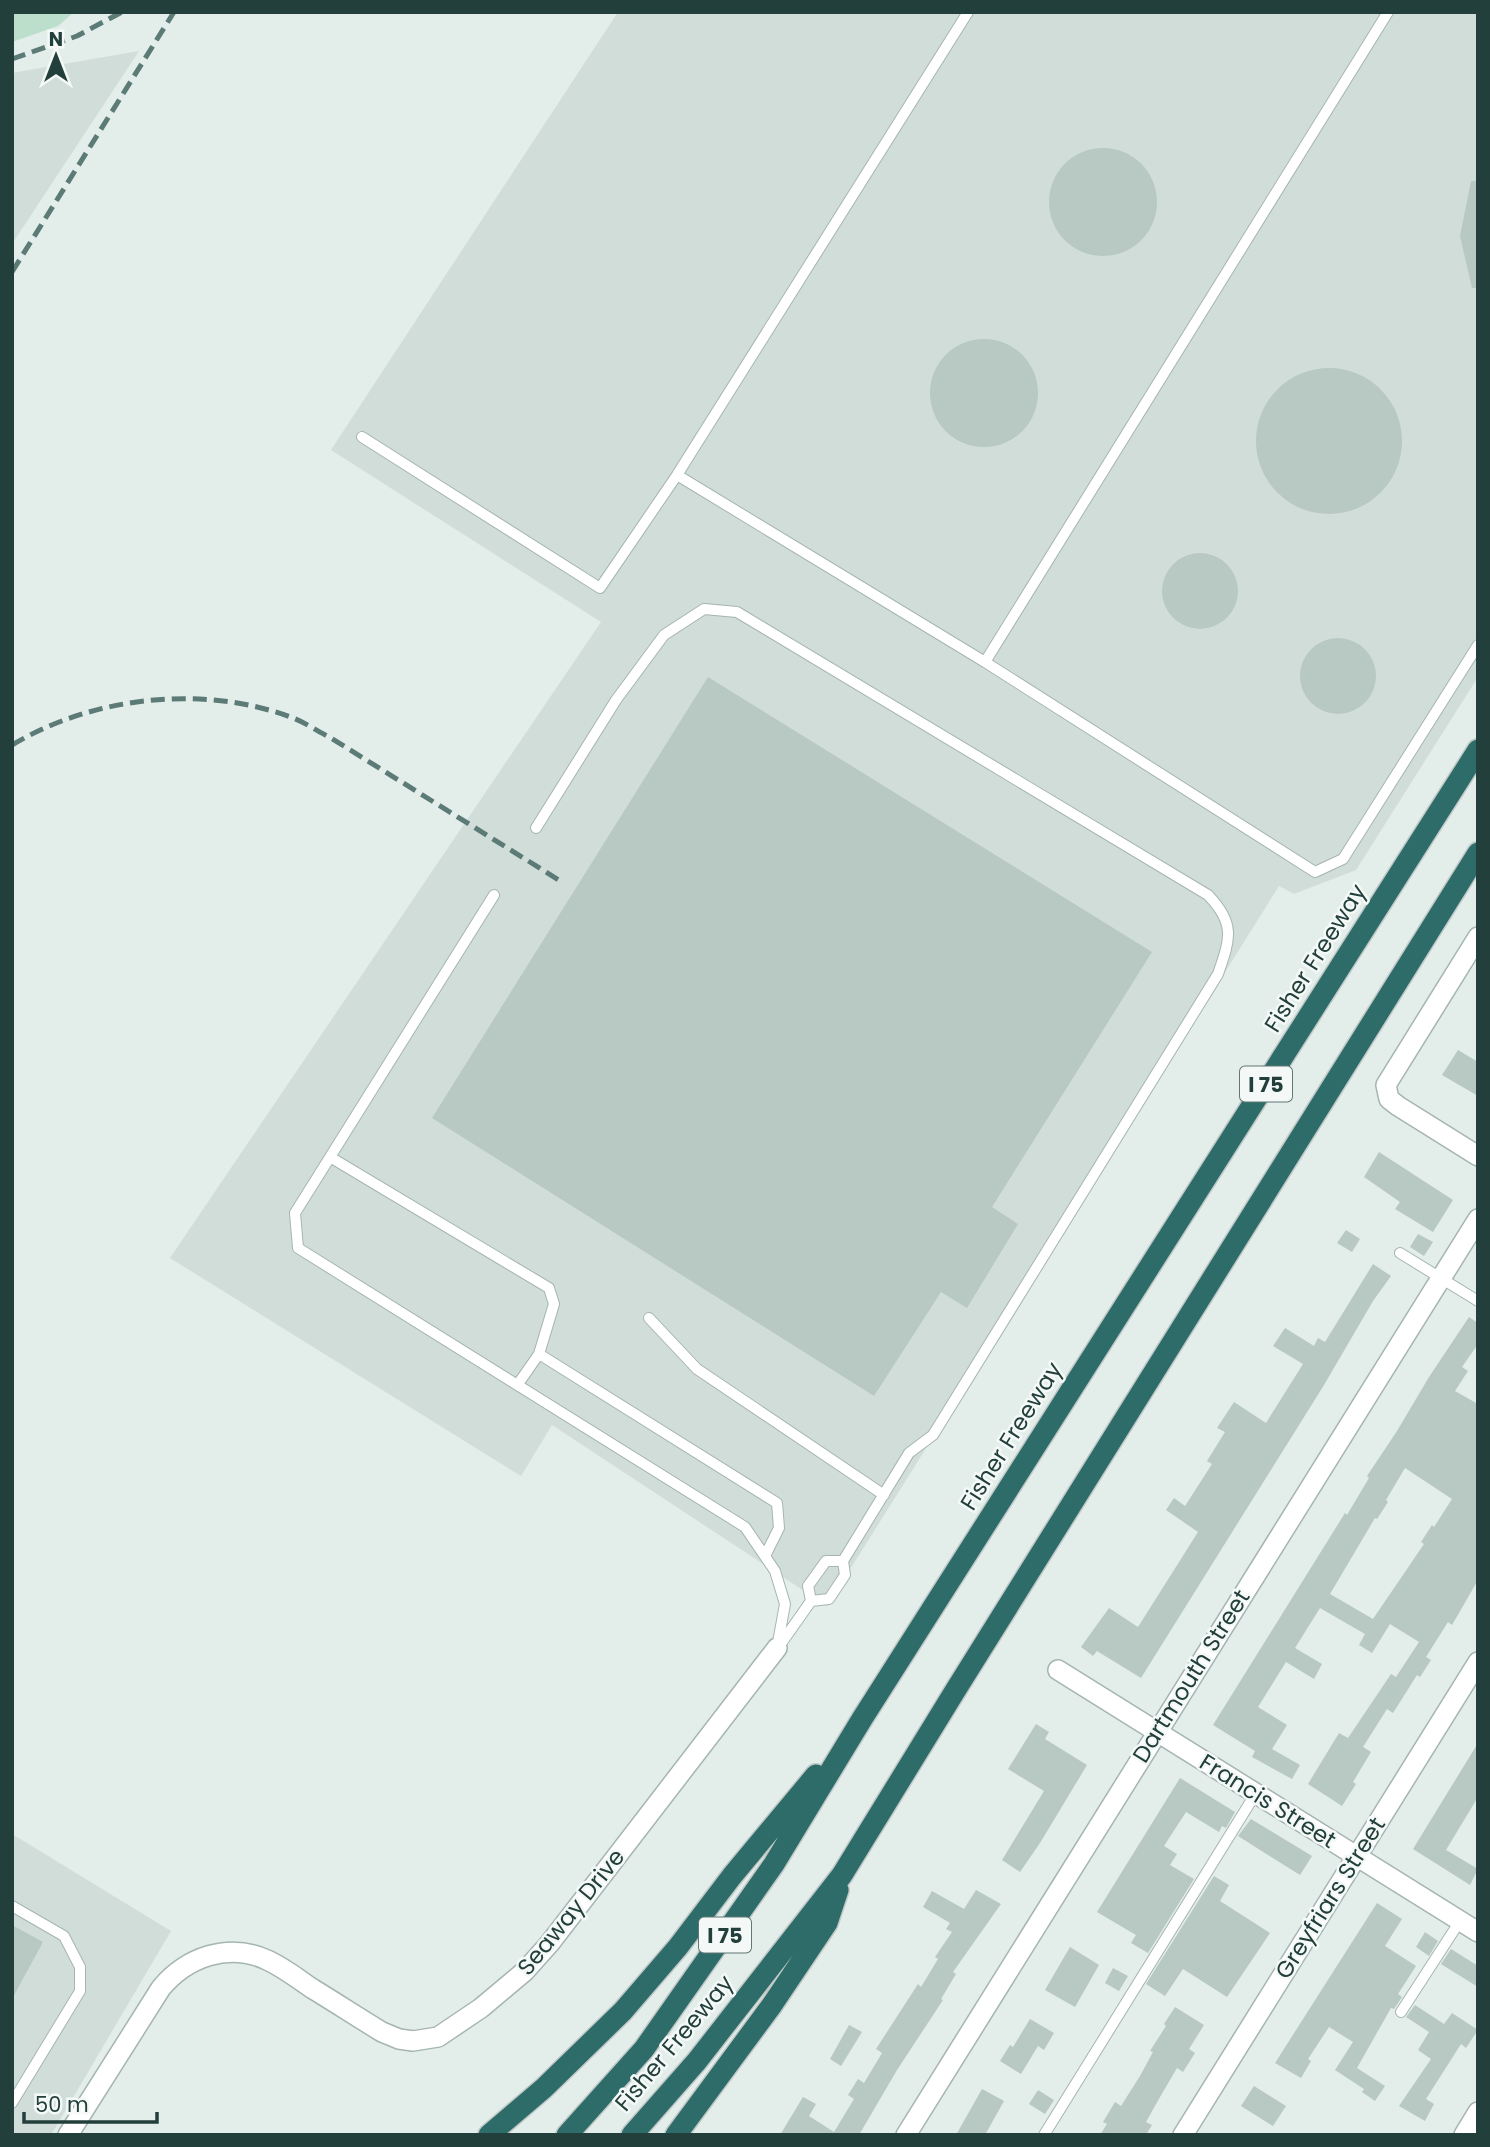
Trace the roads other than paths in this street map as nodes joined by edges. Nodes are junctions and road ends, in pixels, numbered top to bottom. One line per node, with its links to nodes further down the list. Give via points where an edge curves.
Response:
1 (968, 12): 4 (lane)
2 (1388, 12): 6 (lane)
3 (362, 437): 4 (lane, via 600,588)
4 (677, 475): 6 (lane)
5 (1478, 645): 6 (lane, via 1343,859 1315,873)
6 (985, 662)
7 (1478, 750): 28 (highway, Fisher Freeway / I 75)
8 (536, 828): 21 (lane, via 616,700 664,635 704,609 737,612 1218,905 1230,942 1218,974 933,1435 909,1453)
9 (1478, 853): 32 (highway, Fisher Freeway / I 75)
10 (494, 895): 13 (lane)
11 (1478, 937): 12 (street, via 1389,1077 1387,1093 1398,1106)
12 (1478, 1156)
13 (330, 1157): 19 (lane, via 549,1288 554,1304); 20 (lane, via 295,1213 298,1248)
14 (1478, 1219): 16 (street, Dartmouth Street)
15 (1400, 1253): 16 (lane)
16 (1440, 1279): 17 (lane); 29 (street, Dartmouth Street)
17 (1478, 1301)
18 (649, 1318): 21 (lane, via 697,1369)
19 (540, 1353): 20 (lane); 22 (lane, via 777,1503 779,1528)
20 (518, 1384): 22 (lane, via 745,1527)
21 (884, 1494): 23 (lane)
22 (765, 1556): 25 (lane, via 785,1604)
23 (843, 1561): 24 (lane, via 845,1575 829,1599); 24 (lane, via 826,1561 808,1586)
24 (810, 1601): 25 (lane)
25 (777, 1648): 39 (street, Seaway Drive, via 551,1943 504,1990 451,2030 428,2040 399,2039 264,1958 214,1954 169,1978)
26 (1478, 1662): 31 (street, Greyfriars Street)
27 (1058, 1670): 29 (street, Francis Street)
28 (862, 1719): 40 (highway, via 623,2011); 41 (highway, Fisher Freeway / I 75, via 774,1864 643,2049)
29 (1157, 1731): 30 (street, Francis Street); 44 (street, Dartmouth Street)
30 (1256, 1793): 31 (street, Francis Street); 45 (lane)
31 (1357, 1856): 34 (street, Francis Street); 46 (street, Greyfriars Street)
32 (842, 1875): 42 (highway, Fisher Freeway / I 75, via 696,2062); 43 (highway, via 827,1923)
33 (12, 1906): 37 (lane, via 64,1936 80,1967 80,1991)
34 (1460, 1921): 35 (street, Francis Street); 36 (lane)
35 (1478, 1932)
36 (1401, 2012)
37 (12, 2103)
38 (1478, 2112): 47 (street)
39 (68, 2135)
40 (488, 2135)
41 (567, 2135)
42 (632, 2135)
43 (676, 2135)
44 (906, 2135)
45 (1044, 2135)
46 (1183, 2135)
47 (1464, 2135)

